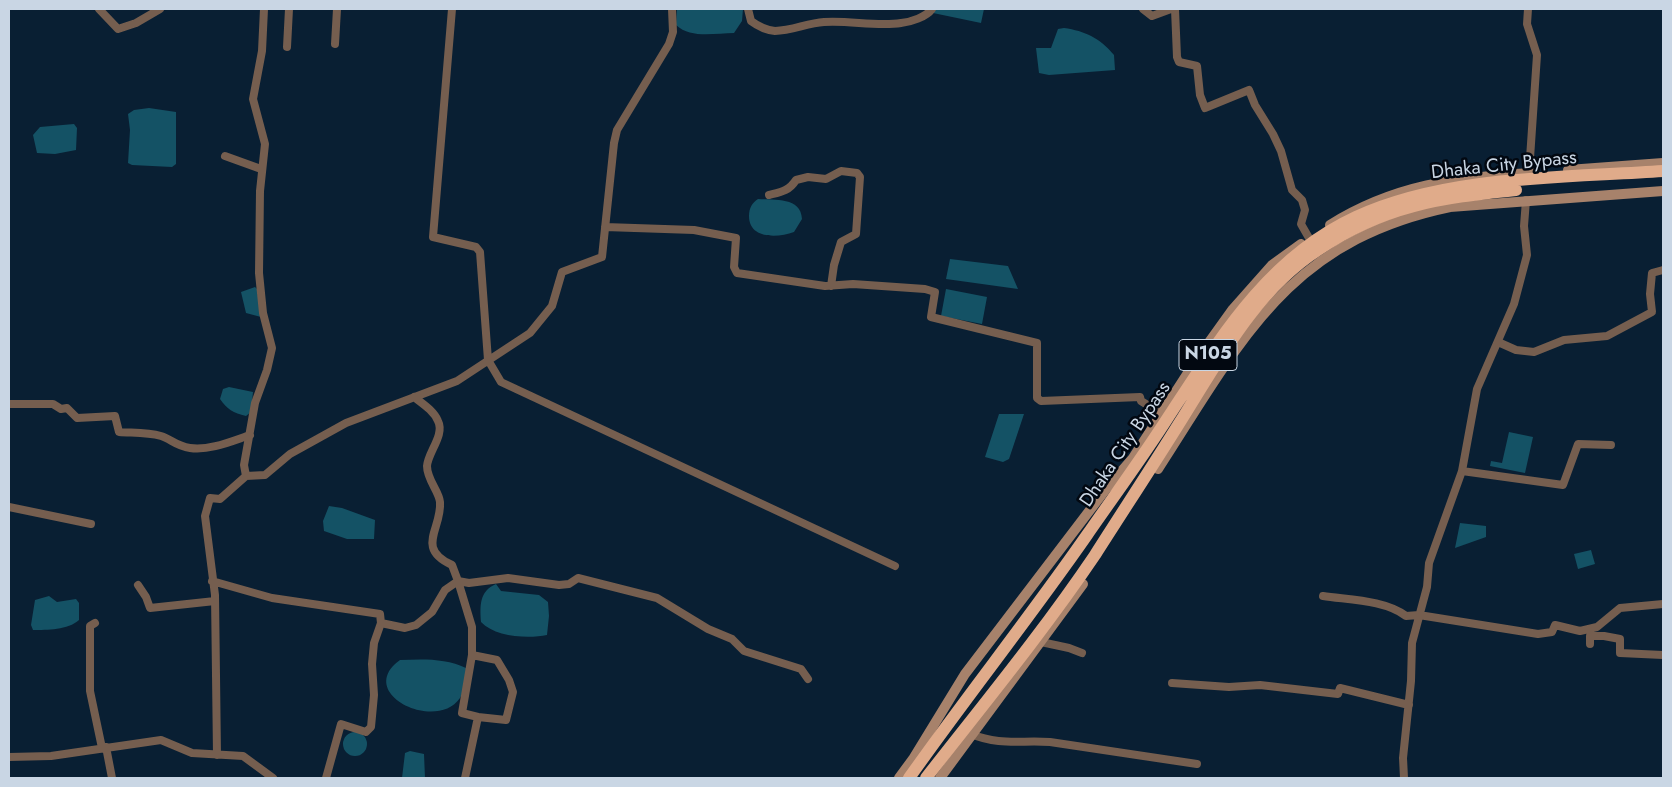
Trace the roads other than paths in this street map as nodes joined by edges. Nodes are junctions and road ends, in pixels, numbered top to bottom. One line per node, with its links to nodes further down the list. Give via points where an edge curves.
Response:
1 (99, 9): 2 (street, via 118,29)
2 (160, 9)
3 (264, 9): 18 (street, via 262,51 253,99 265,144)
4 (289, 9): 15 (street)
5 (337, 9): 14 (street)
6 (452, 9): 30 (street, via 433,237 476,247 480,252)
7 (672, 9): 25 (street, via 673,32 669,44 617,130)
8 (748, 9): 9 (street, via 751,21 760,28 779,31 833,21 899,24)
9 (932, 9)
10 (1143, 9): 11 (street, via 1152,16)
11 (1171, 9)
12 (1175, 9): 26 (street, via 1177,57 1180,62 1197,66 1204,108 1249,90 1254,106 1274,134 1292,190 1302,200 1305,210 1301,224)
13 (1528, 9): 20 (street, via 1528,24 1537,55)
14 (336, 44)
15 (287, 47)
16 (225, 156): 18 (street)
17 (1663, 163): 20 (main road)
18 (261, 169): 34 (street, via 259,273 263,313 272,348 268,370 255,403)
19 (1663, 171): 69 (highway, Dhaka City Bypass / N105, via 1452,187 1402,198 1348,221 1276,270 1239,312 1079,547)
20 (1529, 173): 26 (main road, via 1452,179 1399,192 1352,211)
21 (1663, 179): 70 (highway, Dhaka City Bypass / N105, via 1453,196 1407,207 1357,226 1299,264 1248,318 1093,557)
22 (1663, 191): 24 (main road)
23 (769, 194): 28 (street, via 783,192 796,180 808,177 826,179 841,171 856,172 860,177 856,234 841,242)
24 (1526, 200): 29 (street, via 1527,255 1514,304); 50 (main road, via 1427,212 1383,226 1338,249 1292,283 1254,323 1099,560)
25 (605, 226): 28 (street, via 694,230 736,238 734,267 738,273); 30 (street, via 602,257 562,272 552,306 530,333)
26 (1309, 238): 33 (main road, via 1272,265 1250,287)
27 (1663, 270): 29 (street, via 1652,273 1652,312 1607,336 1564,340 1534,352 1516,350)
28 (831, 286): 33 (street, via 853,284 936,292 931,317 1036,343 1037,398 1042,401 1140,397 1141,401)
29 (1498, 342): 36 (street, via 1477,390)
30 (488, 360): 31 (street, via 457,381); 40 (street, via 501,382)
31 (414, 397): 37 (street, via 346,423 290,454 265,475); 42 (street, via 439,422 440,430 427,466 440,502 433,548 441,560 452,565)
32 (9, 404): 34 (street, via 53,404 67,408 77,418 115,416 119,432 163,437 173,444 191,448 206,448)
33 (1162, 414): 68 (main road, via 1133,458 965,674)
34 (250, 435): 37 (street, via 244,465)
35 (1611, 445): 36 (street, via 1578,444 1563,485)
36 (1462, 471): 47 (street, via 1430,563)
37 (246, 476): 41 (street, via 220,499 210,498 205,516)
38 (9, 507): 39 (street)
39 (91, 524)
40 (895, 566)
41 (212, 580): 45 (street); 49 (street, via 272,598 380,614)
42 (458, 581): 49 (street, via 445,590 432,612 416,625 404,628); 54 (street, via 472,626); 55 (street, via 469,583 508,578 559,585 569,584 578,578 657,598 708,629 732,639 744,651 801,668)
43 (138, 585): 45 (street, via 150,608)
44 (1323, 596): 47 (street, via 1385,604 1406,616)
45 (215, 601): 61 (street)
46 (1663, 604): 47 (street, via 1620,608 1597,627 1580,631 1555,625 1552,632 1538,634)
47 (1419, 615): 57 (street, via 1412,643)
48 (95, 623): 60 (street, via 90,626 90,691)
49 (381, 623): 66 (street, via 374,643 371,727 366,732 341,724)
50 (1041, 642): 52 (street); 59 (main road)
51 (1590, 644): 53 (street, via 1590,636 1604,636 1620,639 1620,652)
52 (1082, 653)
53 (1663, 654)
54 (472, 655): 58 (street, via 462,713); 58 (street, via 497,660 513,692 506,720)
55 (808, 679)
56 (1172, 683): 57 (street, via 1229,687 1260,685 1338,694 1340,688)
57 (1408, 704): 72 (street)
58 (478, 717): 67 (street)
59 (972, 734): 63 (street, via 998,743 1050,742); 71 (main road)
60 (104, 748): 61 (street, via 161,740 192,753); 62 (street, via 51,756); 64 (street)
61 (217, 754): 65 (street, via 243,756)
62 (9, 757)
63 (1197, 764)
64 (112, 778)
65 (273, 778)
66 (326, 778)
67 (464, 778)
68 (899, 778)
69 (909, 778)
70 (926, 778)
71 (940, 778)
72 (1404, 778)

